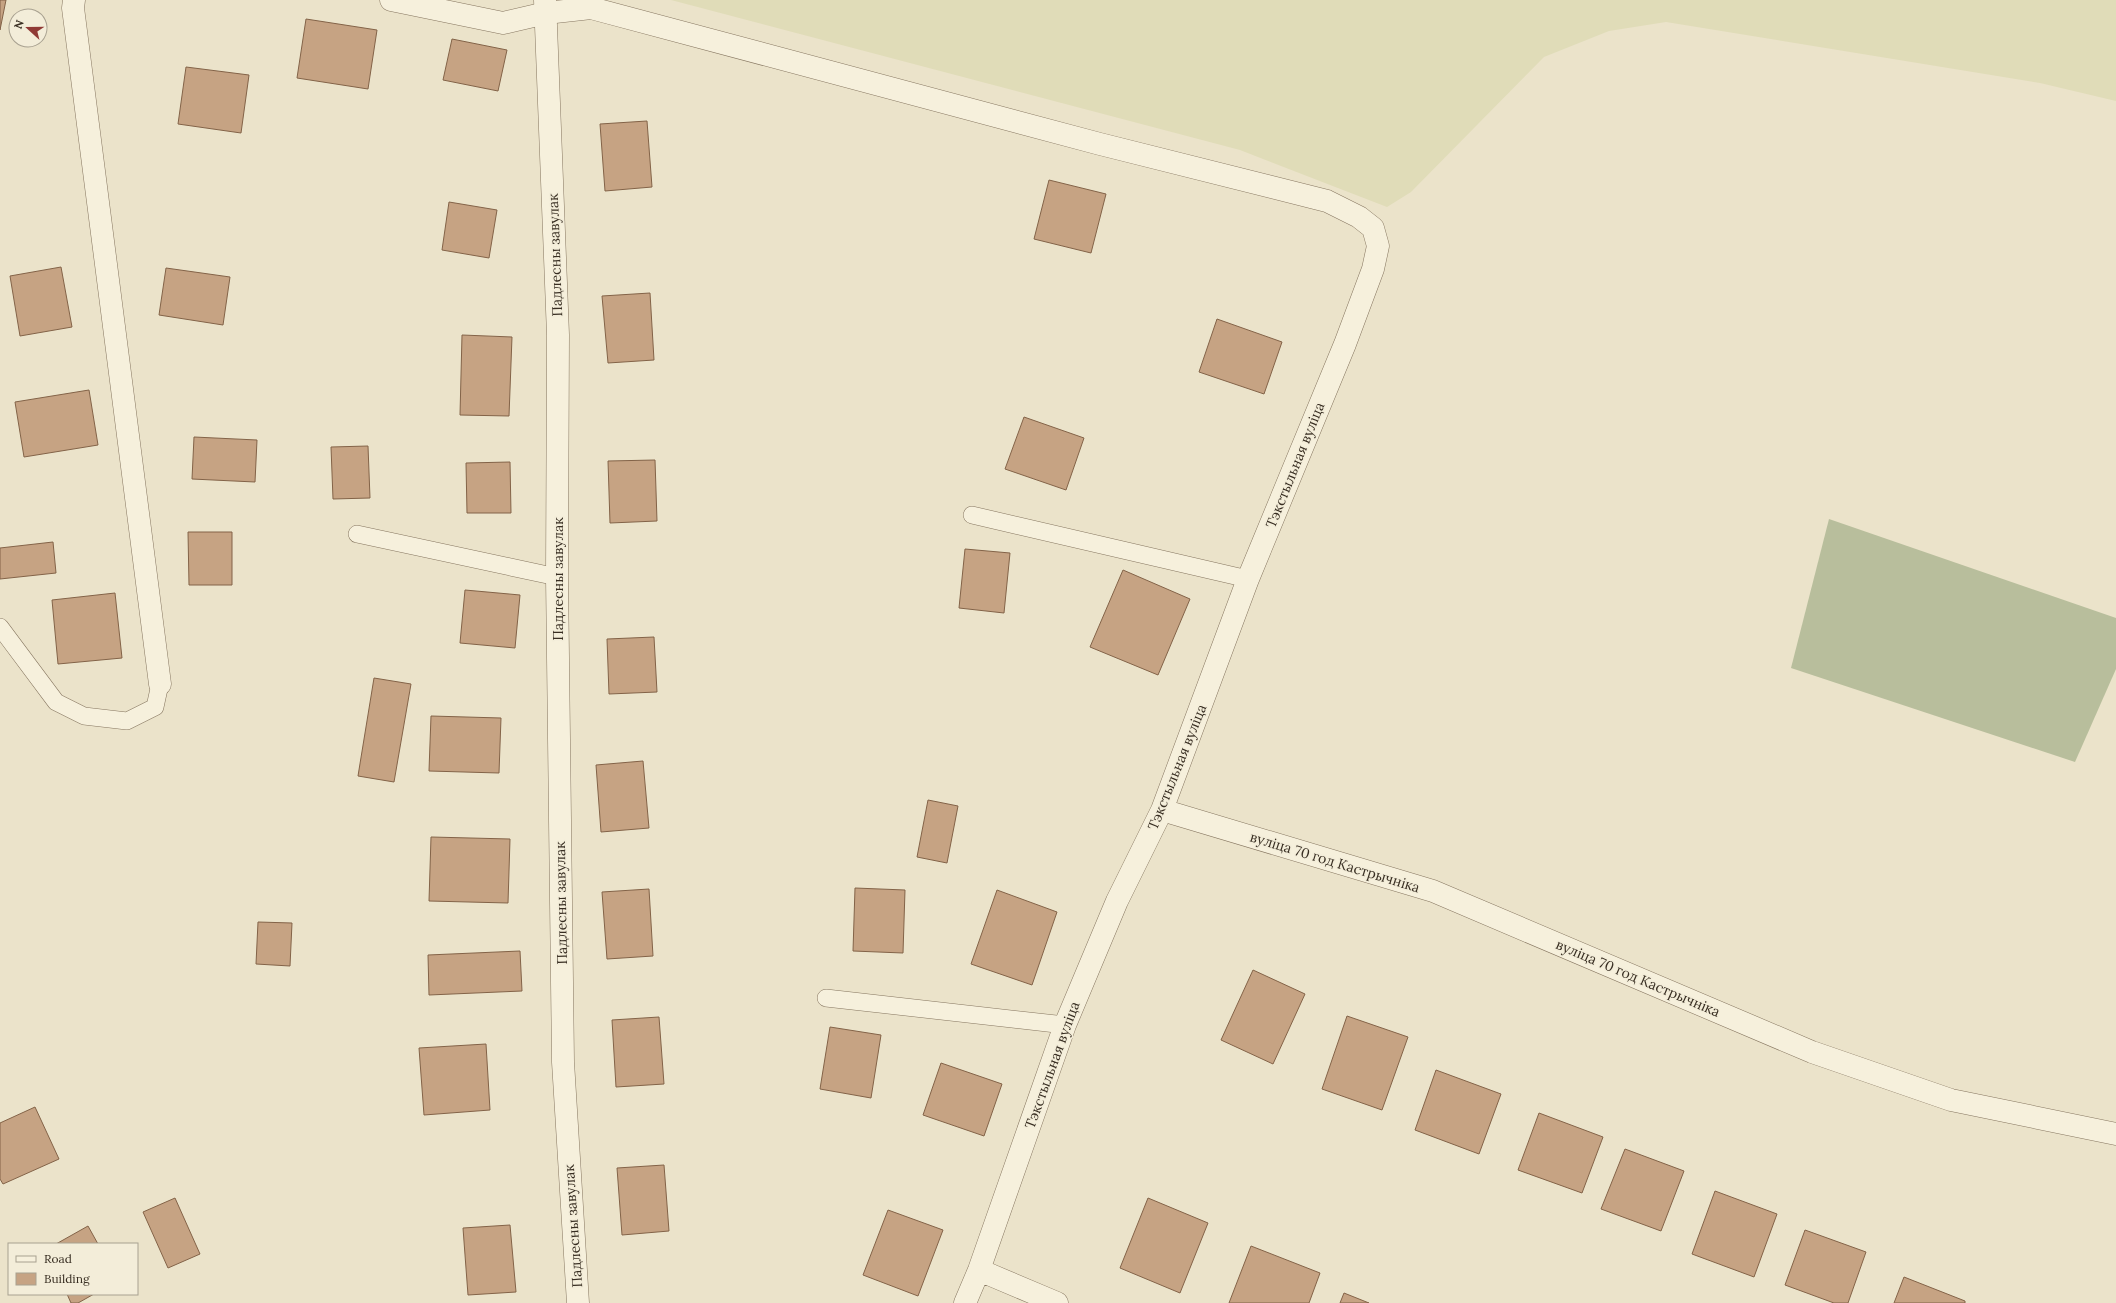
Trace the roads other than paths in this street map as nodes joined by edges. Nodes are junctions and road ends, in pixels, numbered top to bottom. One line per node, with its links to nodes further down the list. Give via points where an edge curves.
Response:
1 (74, 0): 9 (street)
2 (391, 0): 3 (street, via 503,23)
3 (545, 6): 6 (street, Падлесны завулак, via 558,335); 7 (street, Тэкстыльная вуліца, via 591,8 1092,142 1328,201 1359,217 1373,228 1378,246 1373,269 1345,344)
4 (972, 515): 7 (lane)
5 (357, 534): 6 (lane)
6 (557, 577): 15 (street, Падлесны завулак, via 563,1062)
7 (1248, 579): 10 (street, Тэкстыльная вуліца)
8 (0, 627): 9 (lane, via 56,702 84,716 127,721 154,707)
9 (160, 684)
10 (1162, 810): 12 (street, Тэкстыльная вуліца, via 1117,901); 13 (street, вуліца 70 год Кастрычніка, via 1433,891 1812,1052 1951,1100)
11 (826, 998): 12 (lane)
12 (1065, 1025): 14 (street, Тэкстыльная вуліца)
13 (2116, 1134)
14 (979, 1270): 16 (street, Тэкстыльная вуліца); 17 (street)
15 (578, 1303)
16 (965, 1303)
17 (1057, 1303)

